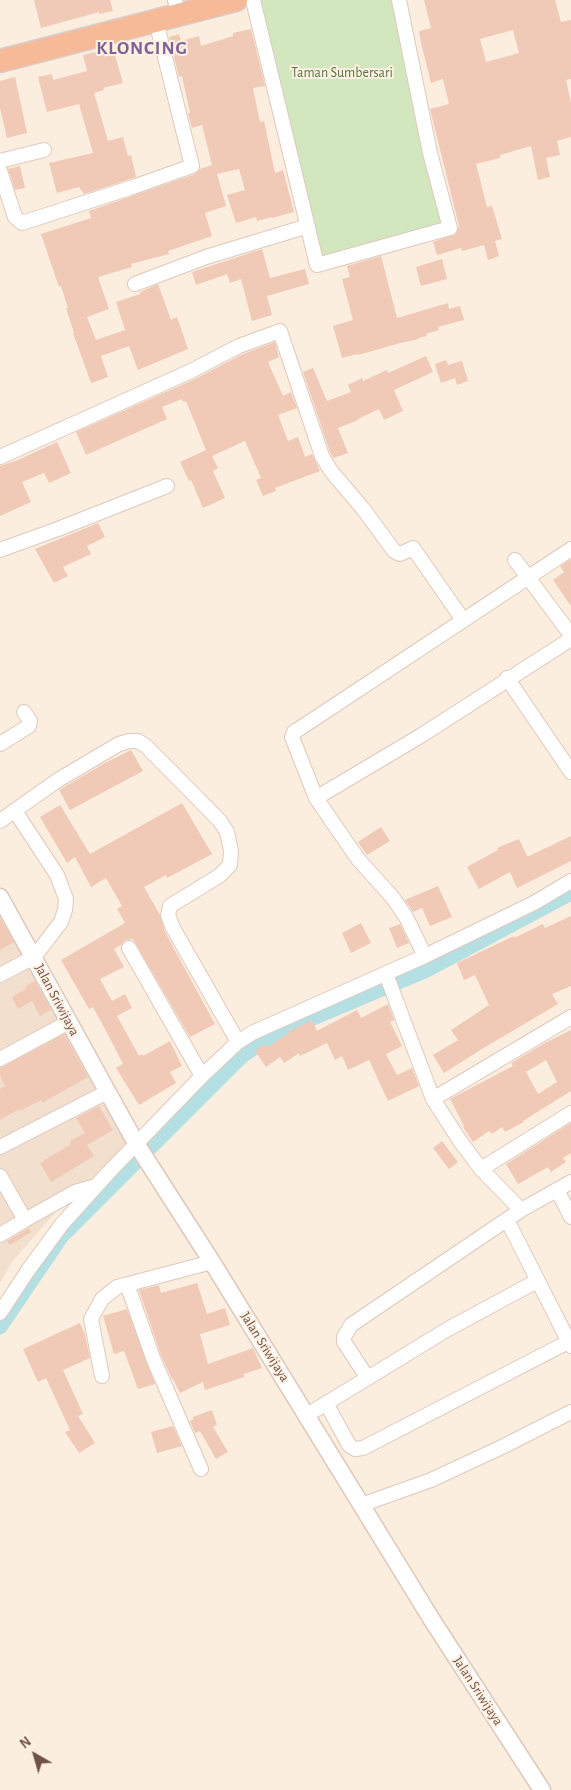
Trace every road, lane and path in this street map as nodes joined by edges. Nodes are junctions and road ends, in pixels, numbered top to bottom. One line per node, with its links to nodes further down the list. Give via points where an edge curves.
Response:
1 (236, 0): 4 (highway)
2 (253, 0): 10 (street)
3 (399, 0): 10 (street, via 430,153 450,228 317,265)
4 (177, 8): 5 (highway)
5 (156, 21): 6 (highway); 9 (street, via 192,166 22,223 15,217)
6 (0, 61)
7 (44, 150): 8 (street)
8 (0, 162)
9 (0, 171)
10 (308, 226): 11 (street, via 206,257)
11 (135, 284)
12 (0, 457): 18 (street, via 239,346 280,331 326,463 394,551 400,554 413,548)
13 (167, 486): 15 (street)
14 (571, 549): 17 (street)
15 (0, 550)
16 (514, 560): 17 (street)
17 (528, 578): 18 (street); 19 (street)
18 (463, 620): 24 (street, via 294,732 293,742)
19 (571, 637): 20 (street)
20 (508, 678): 23 (street); 24 (street)
21 (24, 712): 22 (street, via 30,721 29,726)
22 (0, 744)
23 (571, 772)
24 (316, 798): 30 (street, via 358,859 406,917)
25 (15, 811): 26 (street); 31 (street, via 57,875 66,899 62,922); 36 (street, via 58,780 119,744 138,741 220,821 230,843 230,866 170,906 168,915)
26 (0, 821)
27 (571, 881): 30 (street)
28 (0, 897): 31 (street, Jalan Sriwijaya)
29 (129, 948): 38 (street)
30 (425, 956): 33 (street)
31 (34, 957): 32 (street); 35 (street, Jalan Sriwijaya)
32 (0, 975)
33 (388, 978): 36 (street, via 252,1032); 40 (street)
34 (571, 1017): 40 (street)
35 (69, 1022): 37 (street); 39 (street, Jalan Sriwijaya)
36 (238, 1042): 38 (street)
37 (0, 1059)
38 (202, 1076): 43 (street)
39 (107, 1092): 42 (street); 43 (street, Jalan Sriwijaya)
40 (433, 1099): 44 (street)
41 (571, 1113): 44 (street)
42 (0, 1147)
43 (139, 1148): 47 (street); 54 (street, Jalan Sriwijaya)
44 (481, 1168): 49 (street)
45 (0, 1176): 51 (street)
46 (571, 1182): 48 (street)
47 (98, 1185): 51 (street, via 75,1192); 57 (street, via 62,1224)
48 (557, 1190): 49 (street); 50 (street)
49 (521, 1210): 52 (street)
50 (571, 1217)
51 (25, 1220): 53 (street)
52 (506, 1220): 55 (street); 60 (street, via 351,1325 344,1342)
53 (0, 1235)
54 (212, 1262): 56 (street); 63 (street, Jalan Sriwijaya)
55 (537, 1281): 58 (street); 60 (street)
56 (127, 1284): 59 (street, via 117,1287 102,1299 90,1319); 64 (street, via 153,1358)
57 (0, 1314)
58 (570, 1344): 61 (street, via 363,1448 355,1449 348,1445)
59 (102, 1376)
60 (367, 1377): 61 (street)
61 (326, 1403): 63 (street)
62 (571, 1412): 65 (street, via 431,1480)
63 (307, 1415): 65 (street, Jalan Sriwijaya)
64 (201, 1469)
65 (361, 1505): 66 (street, Jalan Sriwijaya)
66 (542, 1790)

